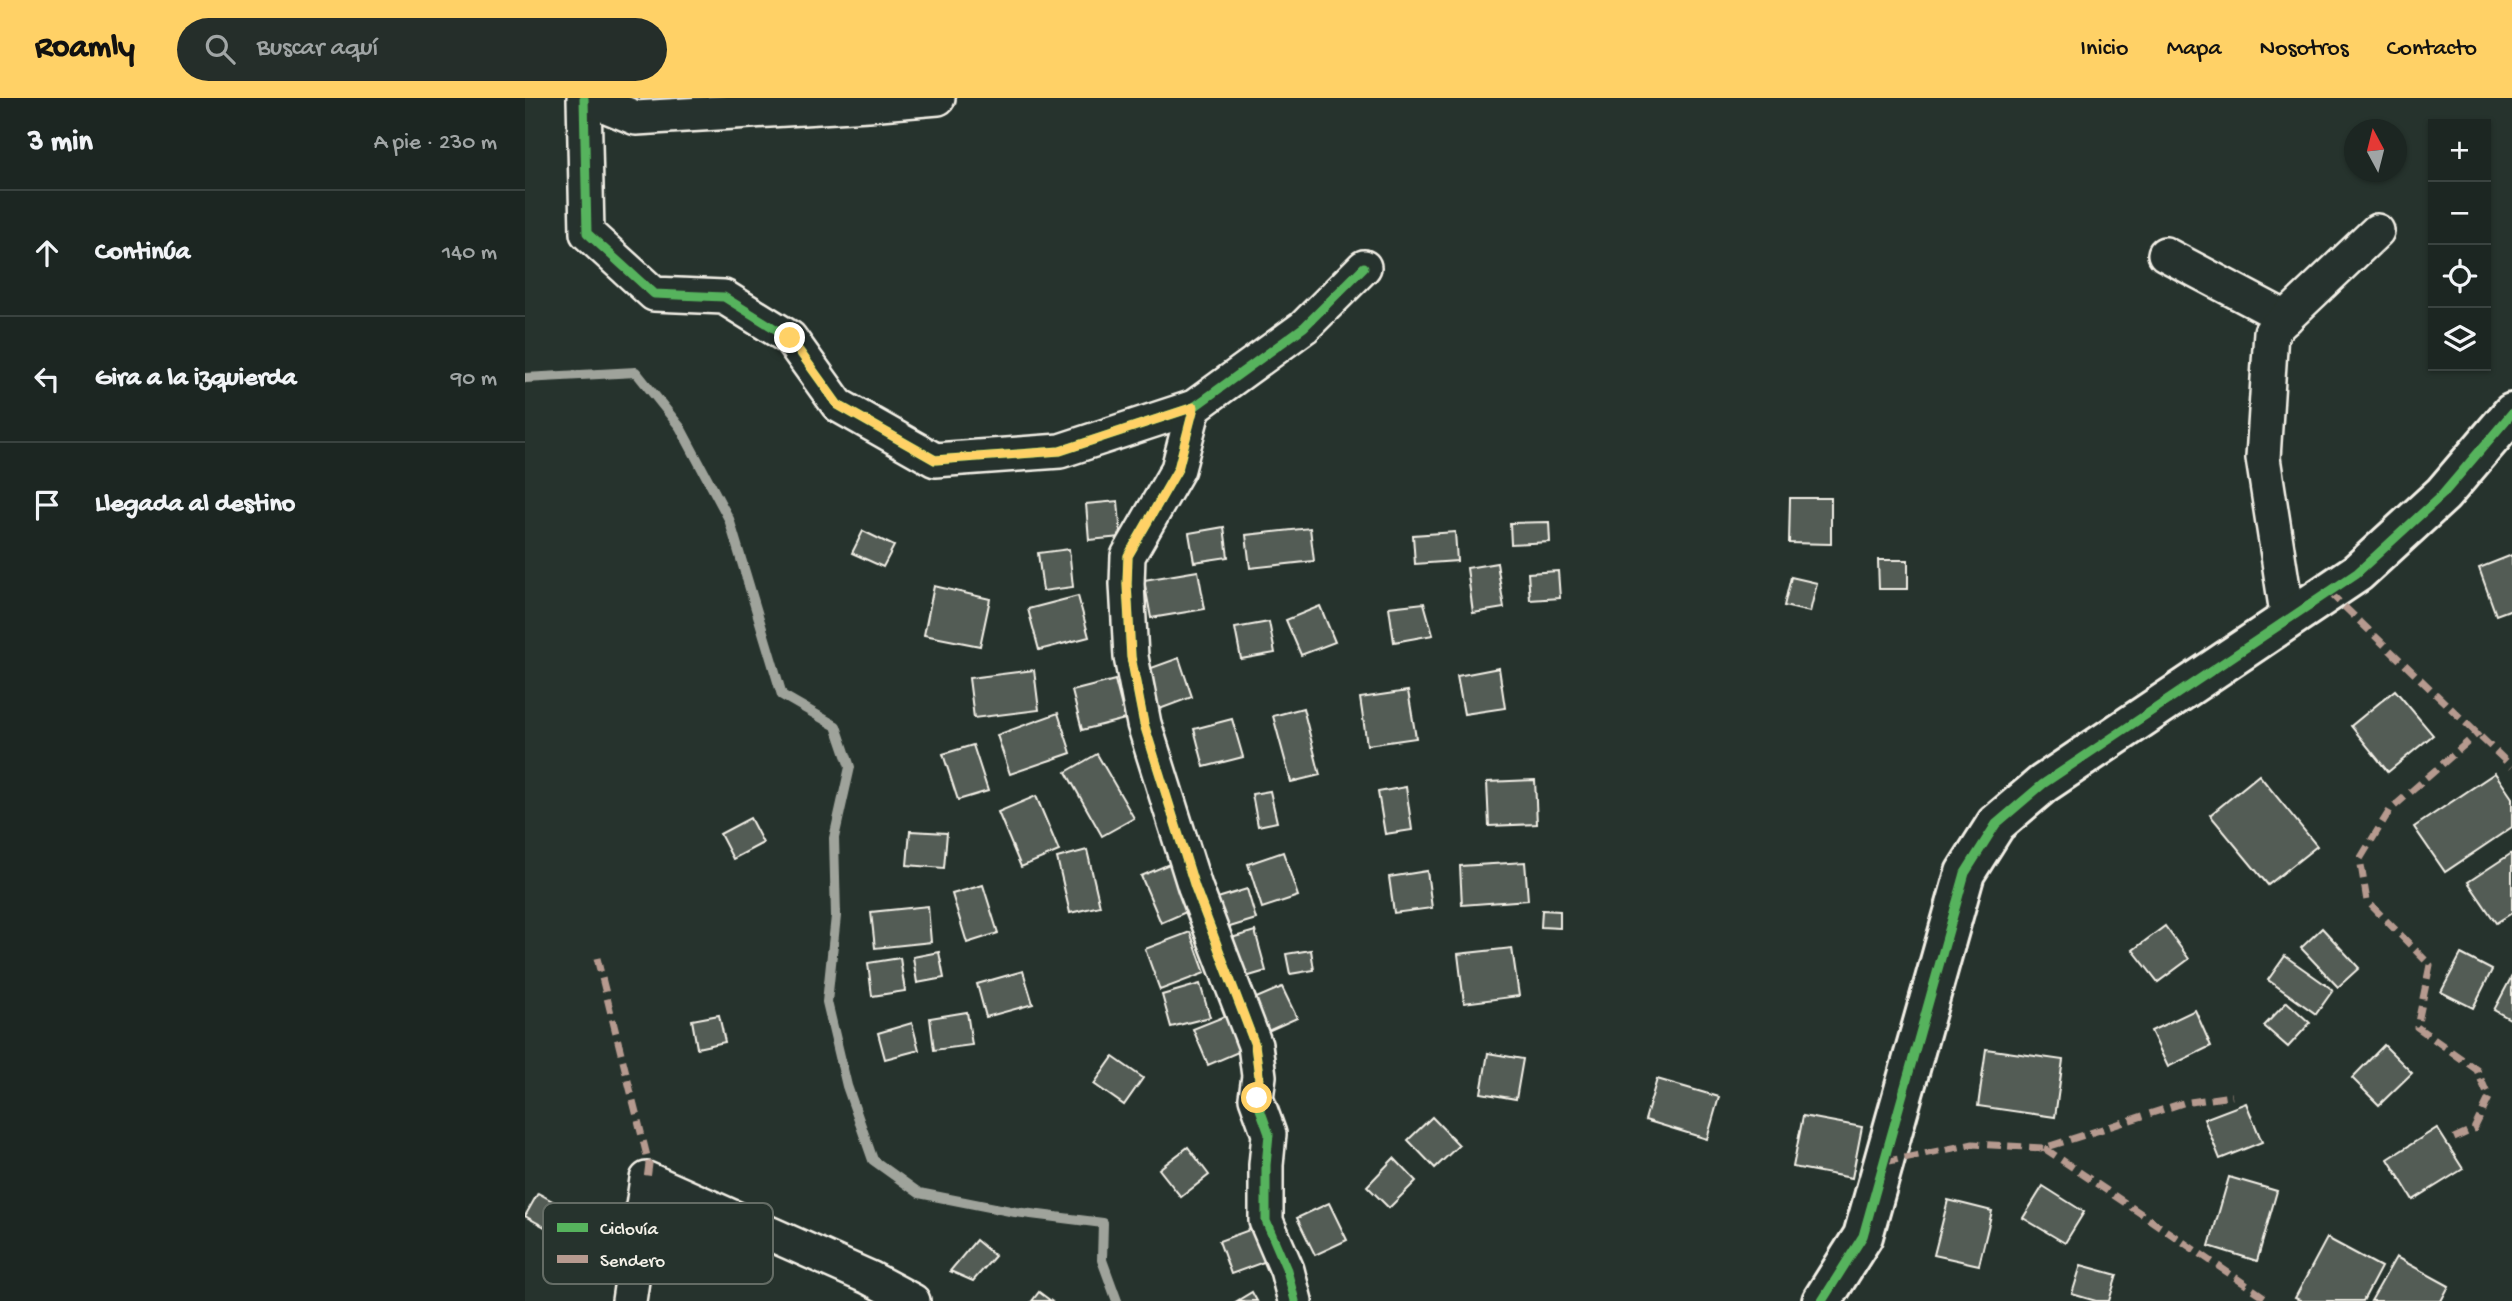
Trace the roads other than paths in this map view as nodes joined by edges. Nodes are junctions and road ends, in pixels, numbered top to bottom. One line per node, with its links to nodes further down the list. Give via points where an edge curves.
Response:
1 (586, 98): 2 (street, via 636,118); 7 (street, via 587,233 653,293 724,298 790,338 838,405 935,460 1060,451)
2 (938, 98)
3 (2377, 232): 6 (street)
4 (2165, 254): 6 (street)
5 (1364, 267): 7 (street, via 1304,327)
6 (2286, 318): 9 (street, via 2271,332 2263,458)
7 (1194, 407): 14 (street, via 1178,469 1128,556 1131,657 1144,724 1195,887 1255,1045 1257,1098 1269,1134 1266,1221)
8 (2512, 413): 9 (street, via 2443,494 2357,573)
9 (2288, 620): 15 (street, via 2043,784 1996,824 1965,873 1863,1236)
10 (643, 1203): 11 (street, via 647,1179)
11 (701, 1203)
12 (773, 1235): 13 (street)
13 (913, 1301)
14 (1295, 1301)
15 (1822, 1301)

